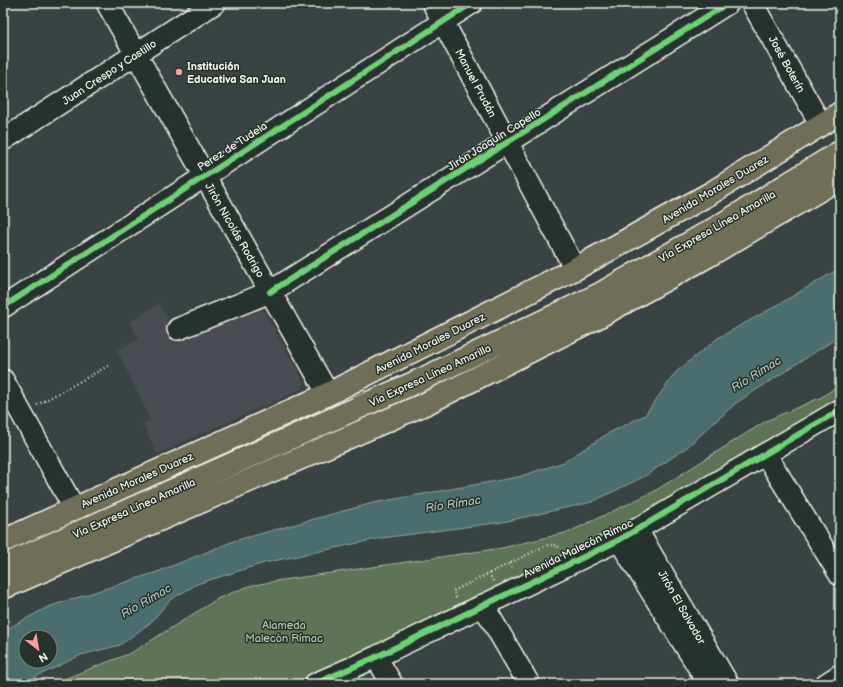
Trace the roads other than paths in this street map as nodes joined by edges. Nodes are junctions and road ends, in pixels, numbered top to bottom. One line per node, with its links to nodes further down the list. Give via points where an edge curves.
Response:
1 (107, 3): 8 (street, Jirón Nicolás Rodrigo)
2 (215, 3): 8 (street, Juan Crespo y Castillo)
3 (433, 3): 7 (street, Manuel Prudán)
4 (472, 3): 7 (street, Perez de Tudela)
5 (728, 3): 12 (street, Jirón Joaquín Capello)
6 (752, 3): 10 (street, José Boterín)
7 (443, 21): 12 (street, Manuel Prudán); 14 (street, Perez de Tudela)
8 (136, 55): 11 (street, Juan Crespo y Castillo); 14 (street, Jirón Nicolás Rodrigo)
9 (840, 113): 10 (main road, Avenida Morales Duarez)
10 (821, 125): 16 (main road, Avenida Morales Duarez, via 711,193)
11 (3, 140)
12 (507, 143): 16 (street, Manuel Prudán); 17 (street, Jirón Joaquín Capello)
13 (836, 153): 28 (main road, Vía Expresa Línea Amarilla, via 721,225 598,295)
14 (204, 176): 17 (street, Jirón Nicolás Rodrigo); 18 (street, Perez de Tudela)
15 (840, 178): 28 (main road, Vía Expresa Línea Amarilla, via 598,317 427,403)
16 (575, 269): 21 (main road, Avenida Morales Duarez)
17 (270, 292): 19 (street, Jirón Joaquín Capello); 21 (street, Jirón Nicolás Rodrigo)
18 (3, 307)
19 (178, 329)
20 (3, 380): 24 (street)
21 (328, 394): 24 (main road, Avenida Morales Duarez)
22 (840, 410): 23 (street, Avenida Malecón Rímac)
23 (766, 455): 25 (street, Avenida Malecón Rímac); 27 (street)
24 (74, 508): 26 (main road, Avenida Morales Duarez)
25 (628, 535): 29 (street, Avenida Malecón Rímac); 32 (street, Jirón El Salvador)
26 (3, 541)
27 (840, 575)
28 (4, 582)
29 (483, 605): 30 (street, Avenida Malecón Rímac); 35 (street)
30 (376, 657): 33 (street, Avenida Malecón Rímac); 34 (street)
31 (840, 675): 36 (street)
32 (721, 683)
33 (315, 684)
34 (392, 684)
35 (529, 684)
36 (826, 684)

